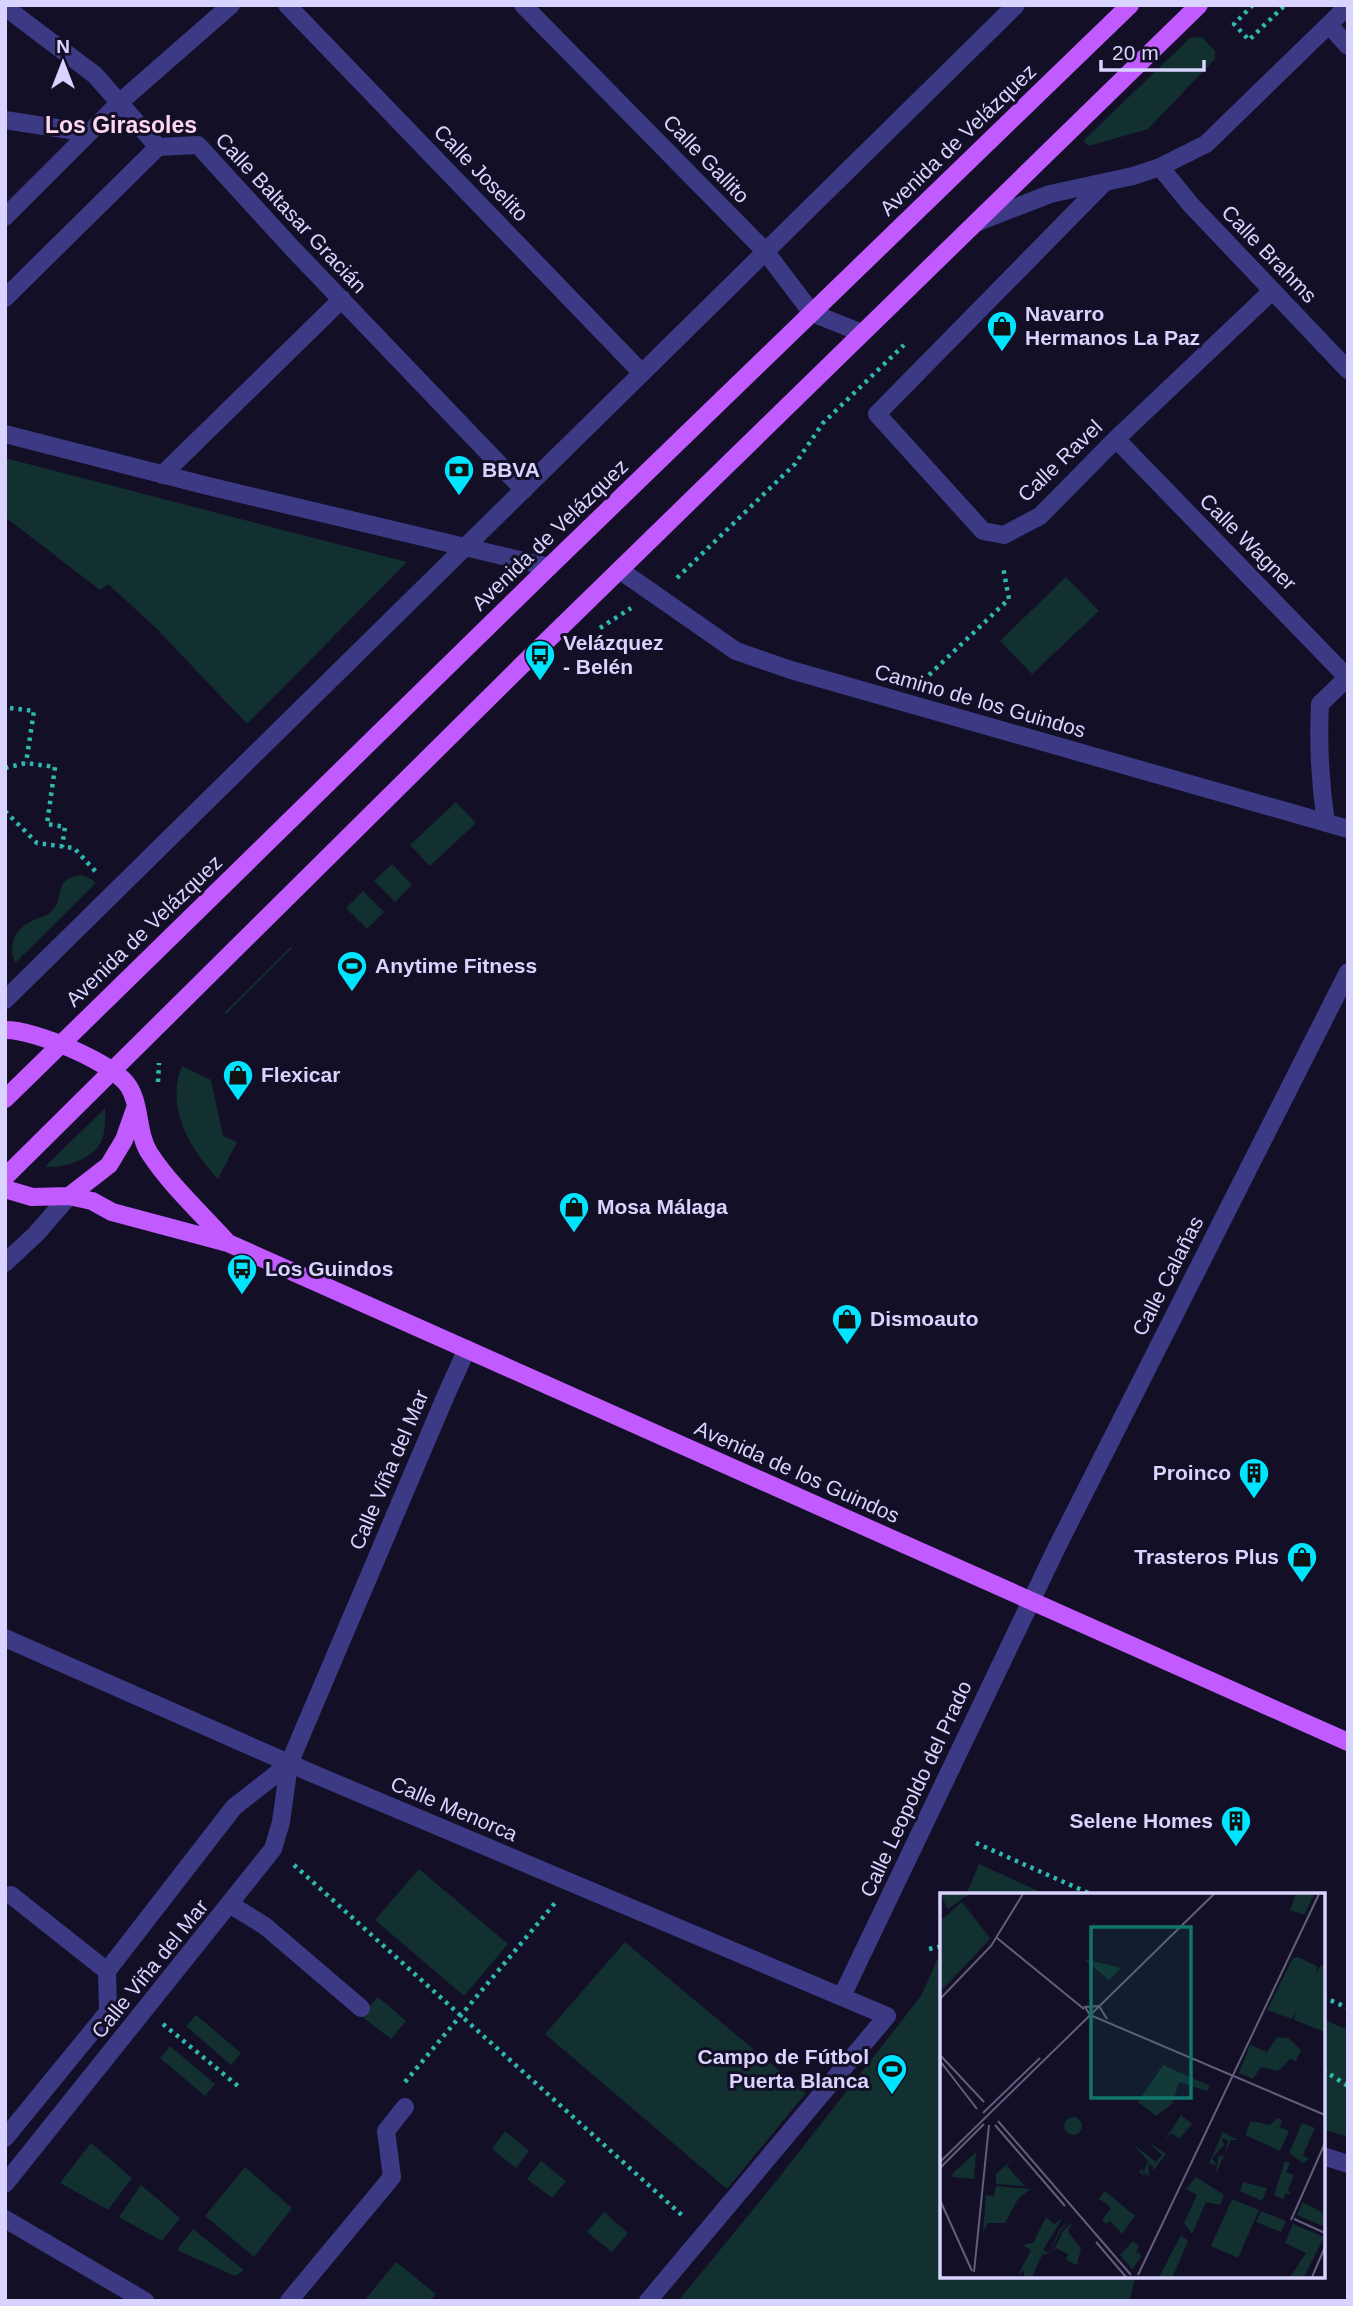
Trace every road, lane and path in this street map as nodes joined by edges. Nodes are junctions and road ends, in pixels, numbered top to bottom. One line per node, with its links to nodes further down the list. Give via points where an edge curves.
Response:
1 (231, 5): 13 (street)
2 (287, 5): 28 (street, Calle Joselito)
3 (523, 5): 21 (street, Calle Gallito)
4 (1016, 5): 21 (street)
5 (1130, 5): 25 (main road, Avenida de Velázquez)
6 (1199, 5): 20 (main road)
7 (1254, 5): 8 (path, via 1234,24 1249,40)
8 (1285, 5)
9 (1348, 6): 11 (street)
10 (5, 7): 13 (street, via 95,75)
11 (1329, 25): 12 (street); 17 (street, via 1206,144)
12 (1348, 46)
13 (119, 103): 15 (street); 16 (street)
14 (5, 120): 15 (street)
15 (89, 133): 19 (street)
16 (158, 146): 23 (street); 24 (street, Calle Baltasar Gracián, via 198,145)
17 (1160, 167): 18 (street); 22 (street, Calle Brahms)
18 (1102, 184): 20 (street, via 1050,194); 30 (street, Calle Ravel, via 877,414 983,531 1004,535 1040,516)
19 (5, 217)
20 (978, 222): 26 (main road)
21 (765, 251): 25 (street, Calle Gallito); 28 (street)
22 (1272, 291): 27 (street, Calle Brahms); 30 (street, Calle Ravel)
23 (5, 298)
24 (342, 299): 31 (street); 32 (street, Calle Baltasar Gracián)
25 (812, 313): 26 (street); 34 (main road, Avenida de Velázquez)
26 (862, 333): 36 (main road)
27 (1348, 370)
28 (641, 372): 32 (street)
29 (5, 434): 31 (street)
30 (1116, 439): 38 (street, Calle Wagner)
31 (162, 475): 33 (street)
32 (524, 490): 33 (street)
33 (467, 547): 34 (street); 46 (street)
34 (549, 567): 50 (main road, Avenida de Velázquez)
35 (1003, 567): 37 (path, via 1009,600)
36 (621, 571): 43 (street, Camino de los Guindos, via 736,651); 51 (main road)
37 (929, 675)
38 (1348, 677): 43 (street, via 1320,704 1318,735)
39 (10, 708): 40 (path, via 34,711)
40 (26, 763): 41 (path); 45 (path, via 55,767 47,824 65,827)
41 (5, 768)
42 (5, 811): 45 (path, via 37,843)
43 (1326, 823): 44 (street, Camino de los Guindos)
44 (1348, 829)
45 (62, 847): 46 (path, via 74,848)
46 (114, 891): 48 (street)
47 (1348, 971): 60 (street, Calle Calañas)
48 (5, 1000)
49 (5, 1030): 50 (main road, via 36,1034)
50 (59, 1044): 51 (main road); 52 (main road, Avenida de Velázquez)
51 (113, 1069): 53 (main road, Avenida de los Guindos, via 130,1087); 54 (main road)
52 (5, 1099)
53 (136, 1107): 56 (main road, via 109,1165); 57 (main road, Avenida de los Guindos, via 147,1150)
54 (5, 1177)
55 (5, 1189): 56 (main road, Avenida de los Guindos, via 32,1197)
56 (69, 1196): 57 (main road, Avenida de los Guindos); 58 (street)
57 (228, 1243): 59 (main road, Avenida de los Guindos)
58 (5, 1263)
59 (467, 1349): 60 (main road, Avenida de los Guindos); 63 (street, Calle Viña del Mar)
60 (1030, 1601): 62 (main road, Avenida de los Guindos); 73 (street, Calle Leopoldo del Prado)
61 (5, 1638): 63 (street, Calle Menorca)
62 (1348, 1742)
63 (289, 1763): 65 (street, Calle Viña del Mar); 66 (street, Calle Menorca); 72 (street, Calle Viña del Mar, via 234,1807)
64 (976, 1843): 67 (path)
65 (274, 1849): 69 (street, Calle Viña del Mar); 78 (path)
66 (567, 1881): 73 (street, Calle Menorca); 78 (path, via 559,1899)
67 (1088, 1893)
68 (12, 1895): 72 (street)
69 (231, 1905): 75 (street, via 265,1926); 77 (street, Calle Viña del Mar)
70 (940, 1946): 71 (path)
71 (929, 1949)
72 (107, 1971): 84 (street, Calle Viña del Mar, via 108,2012)
73 (842, 1996): 89 (street, Calle Menorca, via 887,2016)
74 (1325, 1998): 76 (path)
75 (360, 2008)
76 (1348, 2008)
77 (146, 2010): 80 (path); 87 (street, Calle Viña del Mar)
78 (461, 2015): 81 (path); 89 (path)
79 (1325, 2071): 82 (path)
80 (238, 2086)
81 (402, 2086)
82 (1348, 2086)
83 (405, 2107): 91 (street, via 386,2131 392,2177)
84 (5, 2138)
85 (1325, 2157): 86 (street)
86 (1348, 2164)
87 (5, 2185)
88 (5, 2219): 90 (street)
89 (704, 2235): 92 (street)
90 (145, 2301)
91 (289, 2301)
92 (648, 2301)

